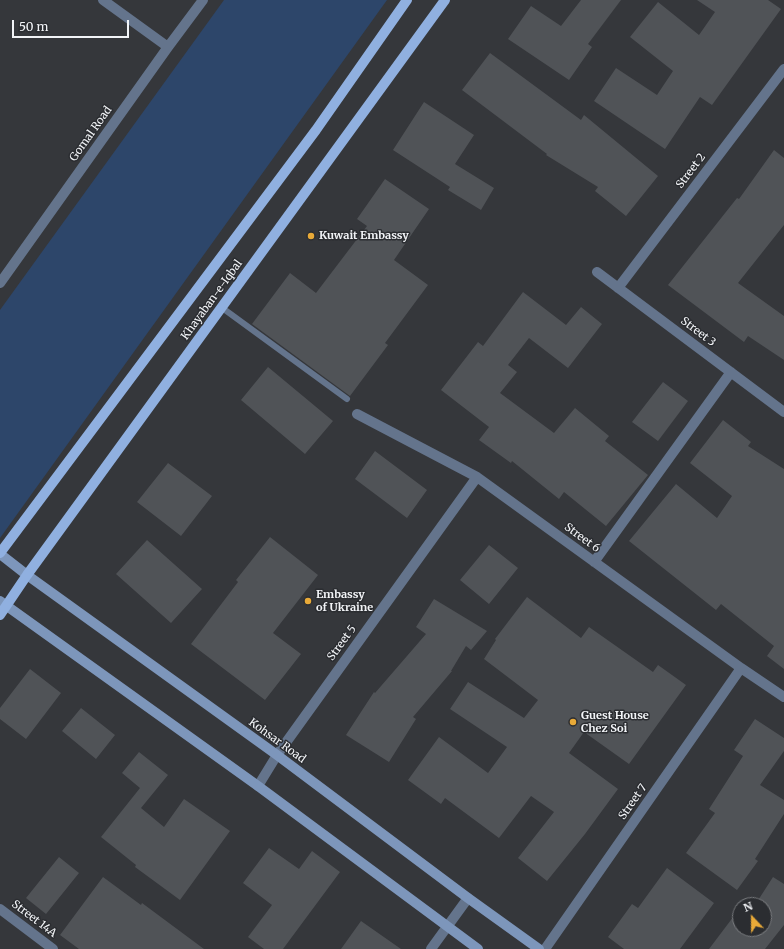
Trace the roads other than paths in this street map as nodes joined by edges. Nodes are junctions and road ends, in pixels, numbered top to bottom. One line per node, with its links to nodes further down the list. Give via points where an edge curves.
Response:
1 (103, 0): 5 (street)
2 (203, 0): 5 (street, Gomal Road)
3 (408, 0): 16 (main road, Khayaban-e-Iqbal, via 316,130)
4 (445, 0): 10 (main road, Khayaban-e-Iqbal)
5 (168, 47): 8 (street, Gomal Road)
6 (784, 68): 9 (street, Street 2)
7 (597, 272): 9 (street, Street 3)
8 (0, 284)
9 (618, 288): 11 (street, Street 3)
10 (221, 307): 12 (lane); 18 (main road, Khayaban-e-Iqbal)
11 (731, 372): 13 (street, Street 3); 17 (street)
12 (347, 399)
13 (784, 412)
14 (357, 414): 15 (street, Street 6)
15 (477, 477): 17 (street, Street 6); 23 (street, Street 5)
16 (0, 553): 18 (street, Kohsar Road)
17 (594, 562): 21 (street, Street 6)
18 (27, 575): 19 (main road, Khayaban-e-Iqbal); 23 (street, Kohsar Road)
19 (4, 603): 20 (main road, Khayaban-e-Iqbal); 24 (street)
20 (0, 615)
21 (741, 668): 22 (street, Street 6); 32 (street, Street 7)
22 (784, 697)
23 (277, 755): 24 (street, Street 5); 25 (street, Kohsar Road)
24 (258, 786): 27 (street)
25 (468, 898): 27 (street); 31 (street, Kohsar Road)
26 (0, 909): 28 (street, Street 14A)
27 (448, 926): 29 (street); 30 (street)
28 (53, 949)
29 (431, 949)
30 (478, 949)
31 (540, 949)
32 (544, 949)

